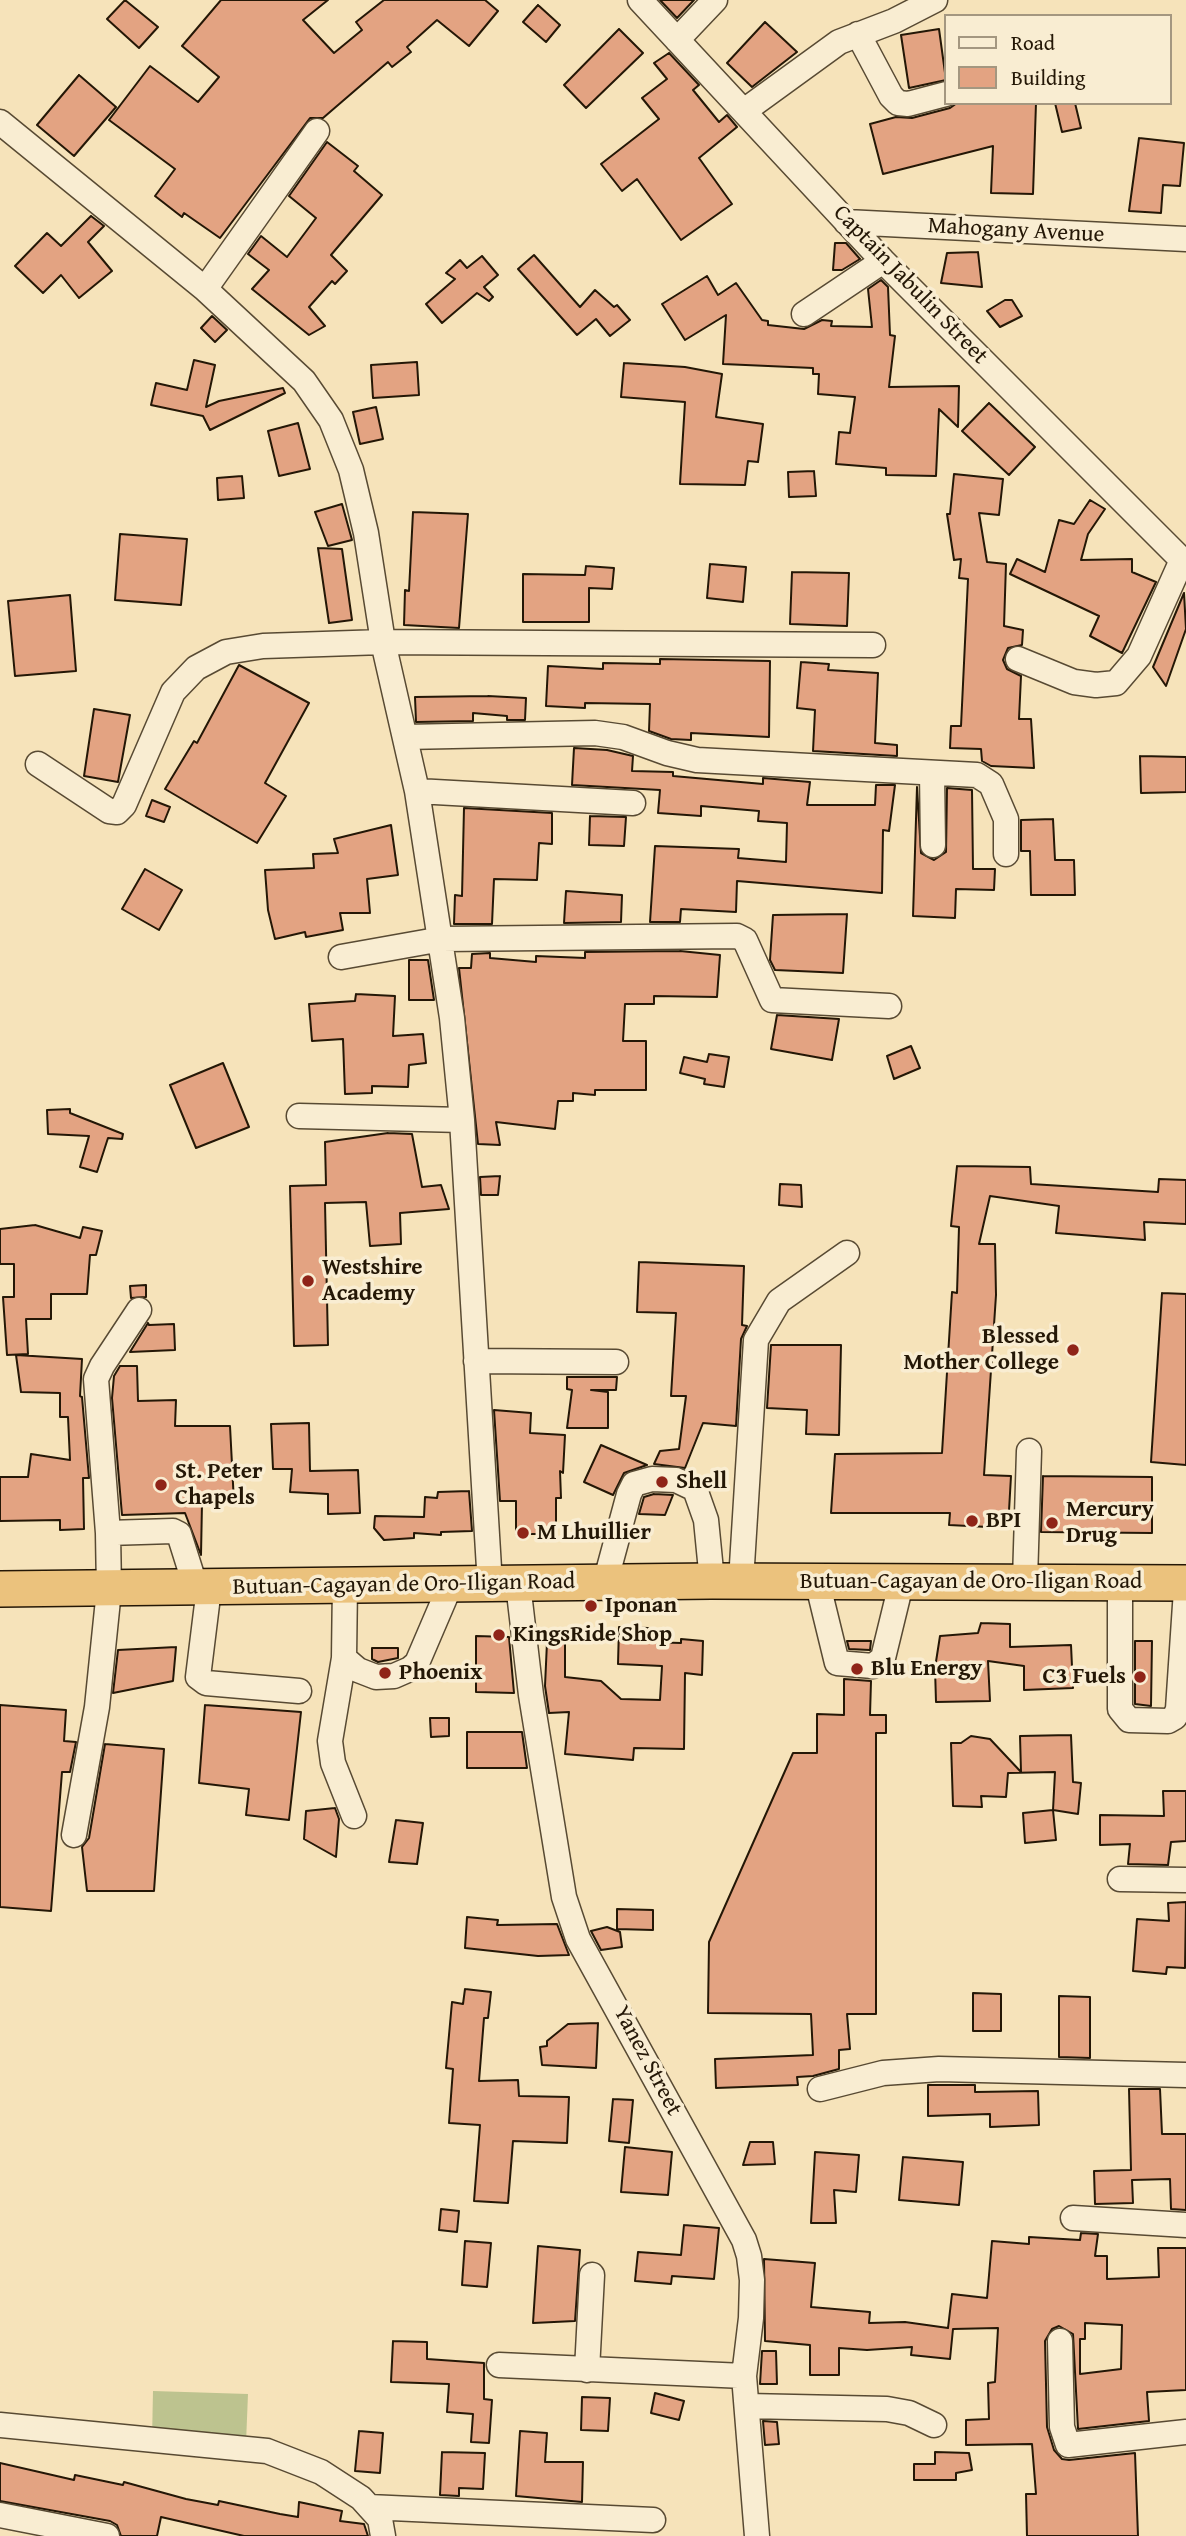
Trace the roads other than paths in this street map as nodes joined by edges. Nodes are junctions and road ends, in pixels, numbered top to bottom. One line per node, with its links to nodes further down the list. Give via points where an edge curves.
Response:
1 (640, 0): 5 (street, Captain Jabulin Street)
2 (715, 0): 5 (street)
3 (935, 0): 4 (street)
4 (858, 34): 6 (street, via 898,103); 7 (street, via 839,42)
5 (677, 40): 7 (street, Captain Jabulin Street)
6 (944, 95)
7 (744, 111): 10 (street, Captain Jabulin Street)
8 (0, 122): 13 (street, Yanez Street)
9 (317, 131): 13 (street)
10 (846, 222): 11 (street, Mahogany Avenue); 12 (street, Captain Jabulin Street)
11 (1186, 239)
12 (883, 261): 14 (street); 15 (street, Captain Jabulin Street)
13 (205, 289): 16 (street, Yanez Street, via 304,382 331,420 354,483)
14 (804, 314)
15 (1184, 562): 18 (street, via 1139,656 1116,683 1074,682)
16 (383, 642): 17 (street); 19 (street, Yanez Street); 20 (street, via 263,646 226,652 197,668 173,692 124,806 117,812)
17 (873, 645)
18 (1018, 659)
19 (405, 737): 21 (street, via 595,733 697,760); 22 (street, Yanez Street)
20 (38, 764)
21 (932, 773): 24 (street); 25 (street, via 977,775 991,784 1006,819)
22 (417, 791): 23 (street); 26 (street, Yanez Street)
23 (633, 803)
24 (933, 845)
25 (1006, 854)
26 (442, 939): 27 (street); 28 (street, via 737,936 745,940 772,1000); 30 (street, Yanez Street)
27 (341, 957)
28 (889, 1006)
29 (299, 1116): 30 (street)
30 (462, 1119): 33 (street, Yanez Street)
31 (847, 1253): 39 (street, via 779,1301 756,1340)
32 (139, 1310): 36 (street, via 96,1379)
33 (476, 1361): 34 (street); 45 (street, Yanez Street)
34 (616, 1362)
35 (1030, 1451): 38 (street)
36 (108, 1533): 47 (street, via 179,1534); 49 (street)
37 (902, 1580): 38 (highway, Butuan-Cagayan de Oro-Iligan Road); 40 (highway, Butuan-Cagayan de Oro-Iligan Road); 40 (street, via 883,1658 873,1666 837,1663)
38 (1025, 1580): 41 (highway, Butuan-Cagayan de Oro-Iligan Road)
39 (726, 1581): 40 (highway, Butuan-Cagayan de Oro-Iligan Road); 42 (highway, Butuan-Cagayan de Oro-Iligan Road); 42 (street, via 695,1489 676,1480 652,1479 634,1485 629,1494)
40 (817, 1581)
41 (1120, 1582): 43 (highway, Butuan-Cagayan de Oro-Iligan Road); 50 (street, via 1120,1709 1129,1720 1168,1721 1175,1717)
42 (605, 1583): 45 (highway, Butuan-Cagayan de Oro-Iligan Road)
43 (1186, 1583)
44 (345, 1584): 46 (highway, Butuan-Cagayan de Oro-Iligan Road); 47 (highway, Butuan-Cagayan de Oro-Iligan Road); 51 (street)
45 (504, 1585): 46 (highway, Butuan-Cagayan de Oro-Iligan Road); 65 (street, Yanez Street, via 531,1695 564,1897 578,1939 744,2240 752,2280)
46 (450, 1586): 51 (street, via 417,1663 410,1669 376,1677)
47 (202, 1588): 49 (highway, Butuan-Cagayan de Oro-Iligan Road); 52 (street, via 198,1678 206,1683)
48 (0, 1590): 49 (highway, Butuan-Cagayan de Oro-Iligan Road)
49 (109, 1590): 54 (street, via 97,1707)
50 (1186, 1590)
51 (344, 1658): 53 (street, via 330,1741 335,1772)
52 (299, 1691)
53 (354, 1816)
54 (74, 1835)
55 (1121, 1879): 56 (street)
56 (1186, 1880)
57 (1186, 2075): 58 (street, via 939,2069 883,2073)
58 (820, 2089)
59 (1073, 2218): 60 (street)
60 (1186, 2225)
61 (592, 2275): 64 (street)
62 (1060, 2340): 69 (street, via 1062,2427 1068,2445)
63 (499, 2365): 64 (street)
64 (587, 2370): 65 (street)
65 (744, 2376): 66 (street, Yanez Street)
66 (747, 2406): 67 (street, via 887,2409); 75 (street, Yanez Street)
67 (934, 2424)
68 (0, 2425): 70 (street, via 267,2451 321,2472)
69 (1186, 2432)
70 (369, 2507): 72 (street); 74 (street, via 380,2519)
71 (0, 2515): 73 (street)
72 (653, 2520)
73 (107, 2536)
74 (383, 2536)
75 (757, 2536)

